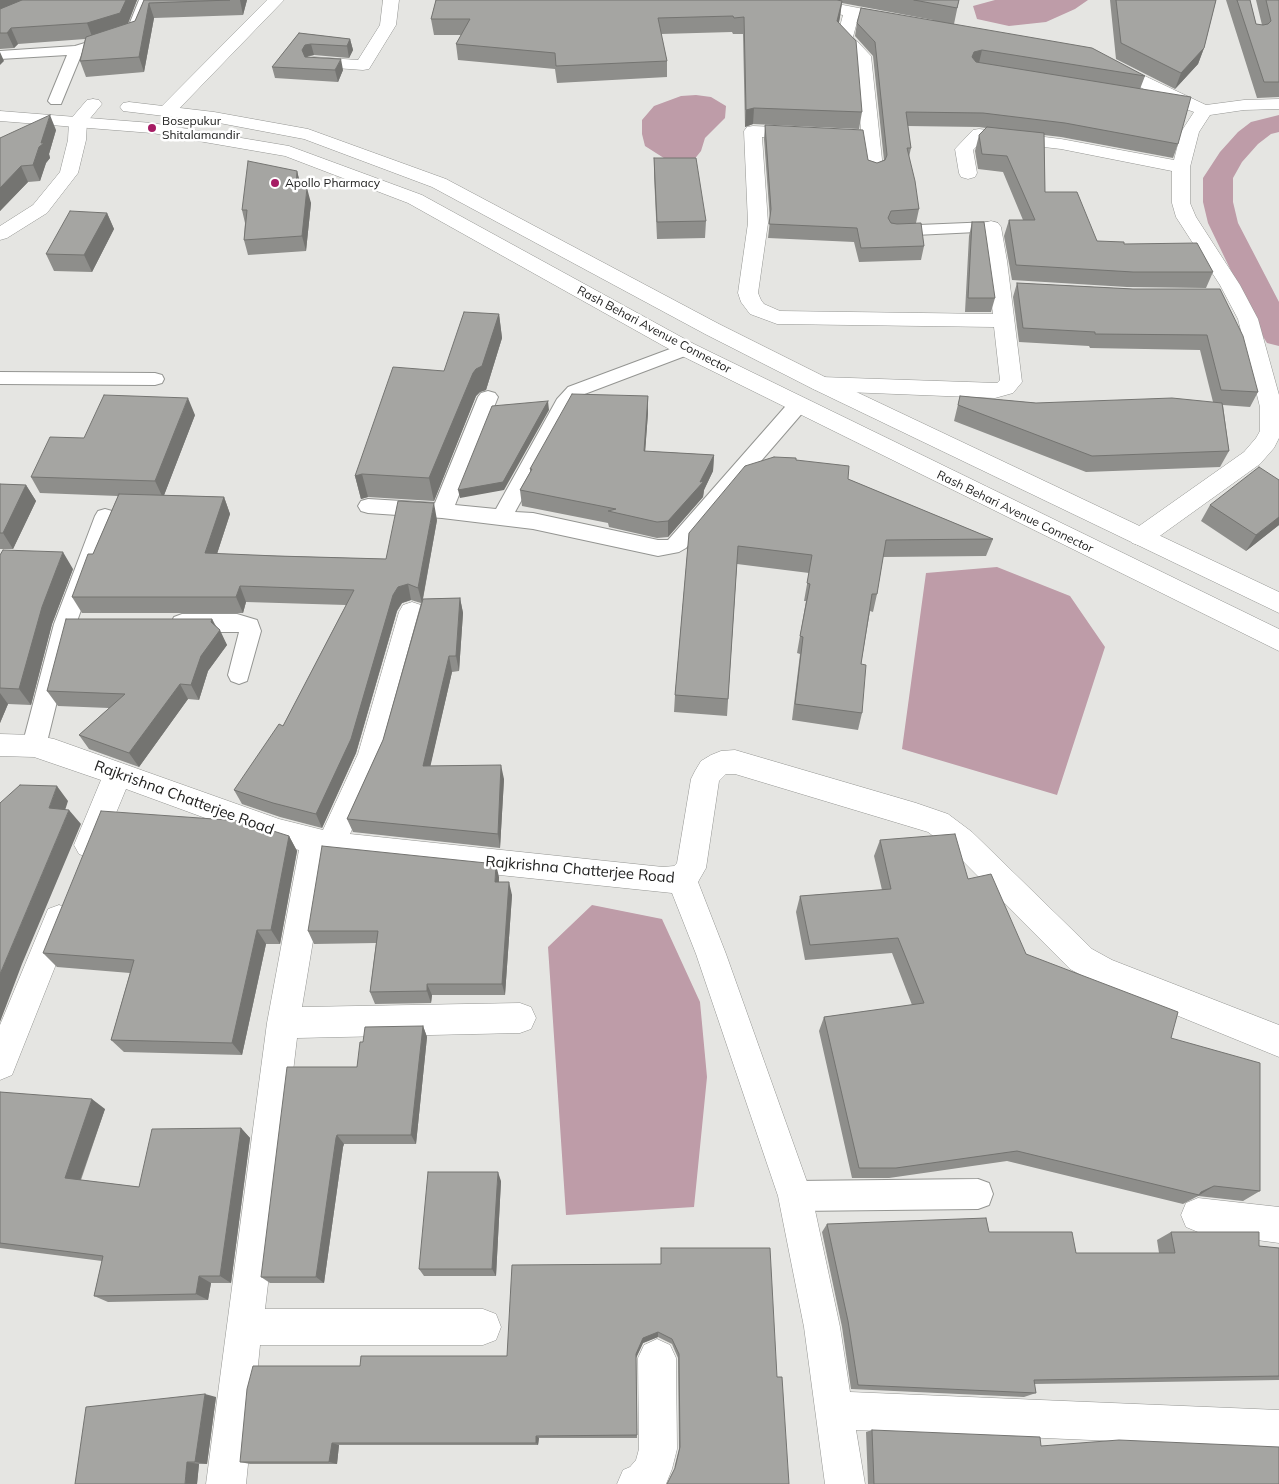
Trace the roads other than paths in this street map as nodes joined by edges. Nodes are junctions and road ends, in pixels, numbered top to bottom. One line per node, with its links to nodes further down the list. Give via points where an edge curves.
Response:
1 (146, 0): 7 (lane, via 133,34)
2 (276, 0): 18 (street)
3 (391, 0): 10 (street, via 388,25 363,65)
4 (787, 4): 5 (street, via 817,5)
5 (851, 13): 6 (street); 21 (street, via 845,38 863,56)
6 (906, 22)
7 (76, 50): 8 (lane); 13 (lane)
8 (0, 55)
9 (1093, 56): 14 (street)
10 (314, 62)
11 (1141, 97): 14 (street)
12 (0, 98): 13 (street, Rash Behari Avenue Connector)
13 (56, 101): 15 (street, Rash Behari Avenue Connector)
14 (1181, 101): 17 (street)
15 (93, 104): 18 (street, Rash Behari Avenue Connector); 20 (street)
16 (1279, 104): 17 (street)
17 (1204, 110): 22 (street, via 1190,132)
18 (167, 111): 29 (street, Rash Behari Avenue Connector, via 308,134 439,183)
19 (0, 116): 20 (street, Rash Behari Avenue Connector)
20 (78, 121): 27 (street, via 69,173 40,209); 30 (street, Rash Behari Avenue Connector, via 198,134 289,151 368,180 415,199)
21 (872, 137): 23 (street); 28 (street, via 753,131 758,223 748,293 751,302 757,309 777,317)
22 (1181, 166): 24 (street, via 1061,144 979,134 964,149); 41 (street, via 1182,208 1226,296 1248,319 1271,407 1271,431 1252,458)
23 (874, 169)
24 (968, 173)
25 (991, 228): 26 (lane); 28 (street, via 1011,289)
26 (895, 231)
27 (0, 234)
28 (1004, 321): 34 (street, via 1011,382 1005,388 995,391)
29 (750, 348): 31 (street); 34 (street, Rash Behari Avenue Connector)
30 (686, 349): 31 (street, Rash Behari Avenue Connector); 40 (lane, via 575,391 567,399)
31 (724, 368): 36 (street, Rash Behari Avenue Connector)
32 (0, 378): 33 (lane)
33 (155, 379)
34 (821, 384): 41 (street, Rash Behari Avenue Connector)
35 (488, 397): 38 (lane)
36 (798, 406): 40 (lane, via 680,543 658,548); 45 (street, Rash Behari Avenue Connector)
37 (368, 506): 38 (lane)
38 (442, 511): 40 (lane)
39 (105, 516): 48 (lane, via 75,624)
40 (502, 517)
41 (1141, 537): 42 (street, Rash Behari Avenue Connector)
42 (1279, 602)
43 (412, 612): 50 (street, via 372,754)
44 (161, 624): 46 (lane, via 237,623 249,626)
45 (1279, 642)
46 (239, 676)
47 (0, 745): 48 (street, Rajkrishna Chatterjee Road)
48 (34, 746): 49 (street, Rajkrishna Chatterjee Road)
49 (118, 773): 50 (street, Rajkrishna Chatterjee Road, via 269,829); 51 (street)
50 (323, 844): 52 (street, Rajkrishna Chatterjee Road, via 608,875); 55 (street)
51 (80, 866)
52 (682, 879): 56 (street, Rajkrishna Chatterjee Road, via 691,868 705,778 721,763 735,762 938,823 962,841 1081,959 1101,970); 59 (street)
53 (69, 893): 57 (street)
54 (520, 1018): 55 (street)
55 (284, 1023): 62 (street)
56 (1279, 1041)
57 (0, 1064)
58 (978, 1194): 59 (lane)
59 (795, 1196): 65 (street, via 822,1327)
60 (1198, 1215): 61 (street)
61 (1279, 1225)
62 (244, 1327): 63 (street); 67 (street)
63 (483, 1327)
64 (657, 1358): 68 (street, via 658,1449 653,1469 644,1481)
65 (834, 1410): 66 (street); 69 (street)
66 (1279, 1429)
67 (226, 1484)
68 (636, 1484)
69 (845, 1484)

